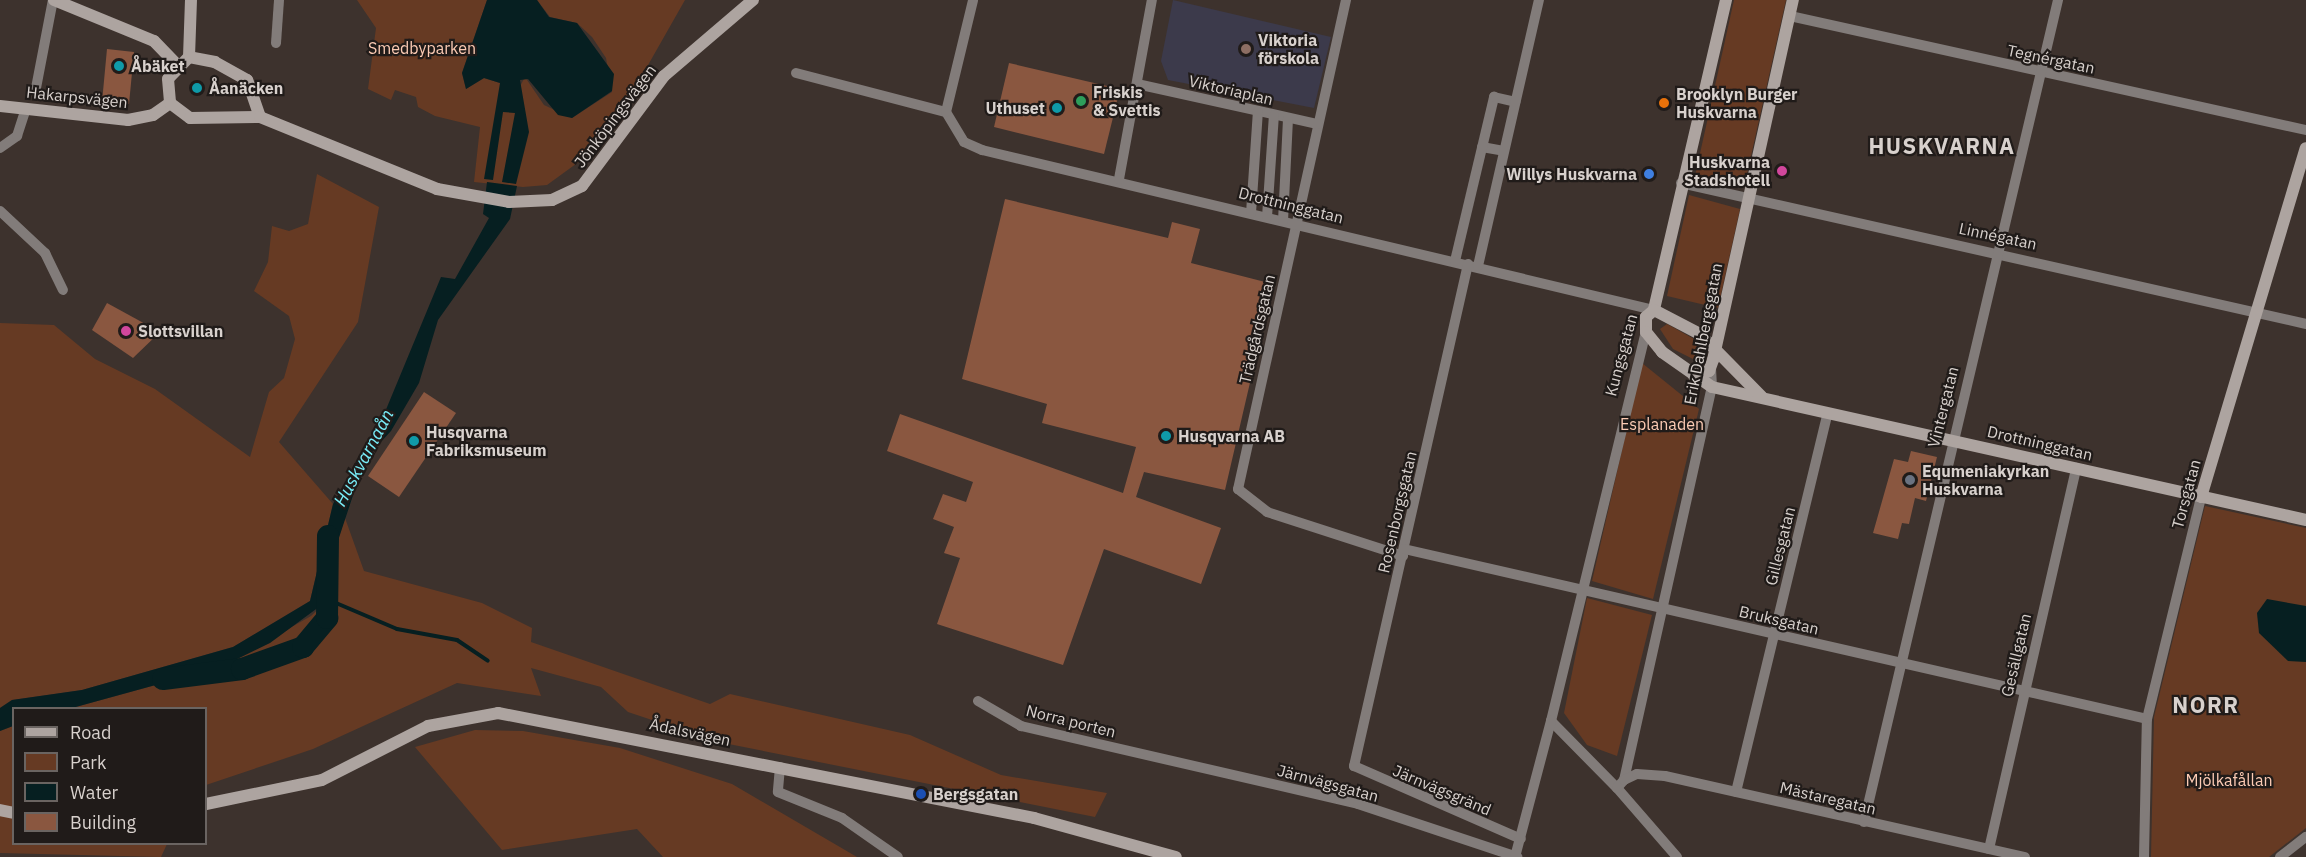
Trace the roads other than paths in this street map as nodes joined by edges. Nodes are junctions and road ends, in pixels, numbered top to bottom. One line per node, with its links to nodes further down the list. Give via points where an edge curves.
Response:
1 (53, 0): 15 (street, via 154,41); 19 (street)
2 (192, 0): 14 (street)
3 (279, 0): 13 (street)
4 (973, 0): 25 (street)
5 (1152, 0): 18 (street)
6 (1346, 0): 29 (street, Trädgårdsgatan)
7 (1539, 0): 20 (street, Rosenborgsgatan)
8 (1726, 0): 36 (street, Kungsgatan)
9 (1793, 0): 12 (street, Erik Dahlbergsgatan)
10 (2058, 0): 16 (street, Vintergatan)
11 (747, 2): 27 (street, Jönköpingsvägen, via 664,76 582,186 552,200 518,202 467,196 415,183)
12 (1790, 16): 16 (street, Tegnérgatan); 37 (street, Erik Dahlbergsgatan)
13 (276, 43)
14 (189, 57): 15 (street); 27 (street, via 204,57 247,80)
15 (177, 65): 21 (street, via 165,86)
16 (2040, 72): 30 (street, Tegnérgatan); 43 (street, Vintergatan)
17 (796, 73): 25 (street)
18 (1137, 84): 24 (street, Viktoriaplan); 35 (street)
19 (36, 88)
20 (1515, 102): 31 (street, via 1494,97); 34 (street, Rosenborgsgatan)
21 (170, 103): 23 (street, Hakarpsvägen, via 139,119); 27 (street, via 190,118)
22 (0, 106): 23 (street, Hakarpsvägen)
23 (26, 108): 32 (street, via 17,136)
24 (1258, 111): 26 (street, Viktoriaplan); 39 (street)
25 (946, 112): 35 (street, Drottninggatan, via 972,147)
26 (1274, 115): 28 (street, Viktoriaplan); 40 (street)
27 (260, 117)
28 (1288, 118): 29 (street, Viktoriaplan); 41 (street)
29 (1318, 124): 42 (street, Trädgårdsgatan)
30 (2306, 130)
31 (1482, 147): 34 (street); 44 (street)
32 (0, 148)
33 (2306, 148): 48 (street, Torsgatan)
34 (1504, 152): 45 (street, Rosenborgsgatan)
35 (1119, 179): 39 (street, Drottninggatan)
36 (1682, 183): 37 (street, Linnégatan); 49 (street, Kungsgatan)
37 (1749, 198): 43 (street, Linnégatan); 52 (street, Erik Dahlbergsgatan)
38 (0, 211): 46 (street, via 45,253)
39 (1251, 213): 40 (street, Drottninggatan)
40 (1268, 217): 41 (street, Drottninggatan)
41 (1283, 220): 42 (street, Drottninggatan)
42 (1296, 224): 44 (street, Drottninggatan); 62 (street, Trädgårdsgatan, via 1238,489 1267,512)
43 (1997, 250): 48 (street, Linnégatan); 58 (street, Vintergatan)
44 (1455, 261): 45 (street, Drottninggatan)
45 (1473, 265): 47 (street, Drottninggatan); 62 (street, Rosenborgsgatan)
46 (63, 290)
47 (1634, 304): 49 (street, Drottninggatan); 51 (street)
48 (2254, 309): 50 (street, Linnégatan); 60 (street, Torsgatan)
49 (1654, 310): 51 (street, Kungsgatan); 52 (street, Drottninggatan, via 1692,328)
50 (2306, 324)
51 (1646, 328): 54 (street, Drottninggatan); 63 (street, Kungsgatan)
52 (1714, 352): 53 (street, Erik Dahlbergsgatan); 56 (street, Drottninggatan)
53 (1711, 369): 54 (street); 55 (street, Erik Dahlbergsgatan)
54 (1694, 376): 55 (street, Drottninggatan)
55 (1712, 387): 56 (street, Drottninggatan); 64 (street, Erik Dahlbergsgatan)
56 (1765, 399): 57 (street, Drottninggatan)
57 (1828, 413): 58 (street, Drottninggatan); 65 (street, Gillesgatan)
58 (1951, 439): 59 (street, Drottninggatan); 66 (street, Vintergatan)
59 (2076, 468): 60 (street, Drottninggatan); 67 (street, Gesällgatan)
60 (2201, 497): 61 (street, Drottninggatan); 69 (street, Torsgatan)
61 (2306, 520)
62 (1403, 552): 63 (street, Bruksgatan); 72 (street, Rosenborgsgatan)
63 (1582, 590): 64 (street, Bruksgatan); 70 (street, Kungsgatan)
64 (1659, 608): 65 (street, Bruksgatan); 74 (street, Erik Dahlbergsgatan)
65 (1774, 634): 66 (street, Bruksgatan); 75 (street, Gillesgatan)
66 (1899, 663): 67 (street, Bruksgatan); 77 (street, Vintergatan)
67 (2022, 692): 69 (street, Bruksgatan); 80 (street, Gesällgatan)
68 (978, 701): 71 (street, Norra porten, via 1021,726)
69 (2147, 719): 86 (street, Torsgatan)
70 (1551, 721): 74 (street); 79 (street, Kungsgatan)
71 (1128, 750): 83 (street, Järnvägsgatan, via 1358,804)
72 (1354, 766): 79 (street, Järnvägsgränd)
73 (780, 767): 76 (street, Ådalsvägen, via 498,713 428,726 322,780); 81 (street, via 778,792 851,823); 82 (street, Ådalsvägen, via 1034,818)
74 (1620, 784): 75 (street, Mästaregatan, via 1637,774 1665,776); 84 (street)
75 (1736, 792): 77 (street, Mästaregatan)
76 (207, 804)
77 (1864, 822): 80 (street, Mästaregatan)
78 (2306, 837): 87 (street)
79 (1521, 839): 83 (street, Kungsgatan)
80 (1989, 849): 85 (street, Mästaregatan)
81 (898, 857)
82 (1176, 857)
83 (1516, 857)
84 (1677, 857)
85 (2025, 857)
86 (2144, 857)
87 (2280, 857)

